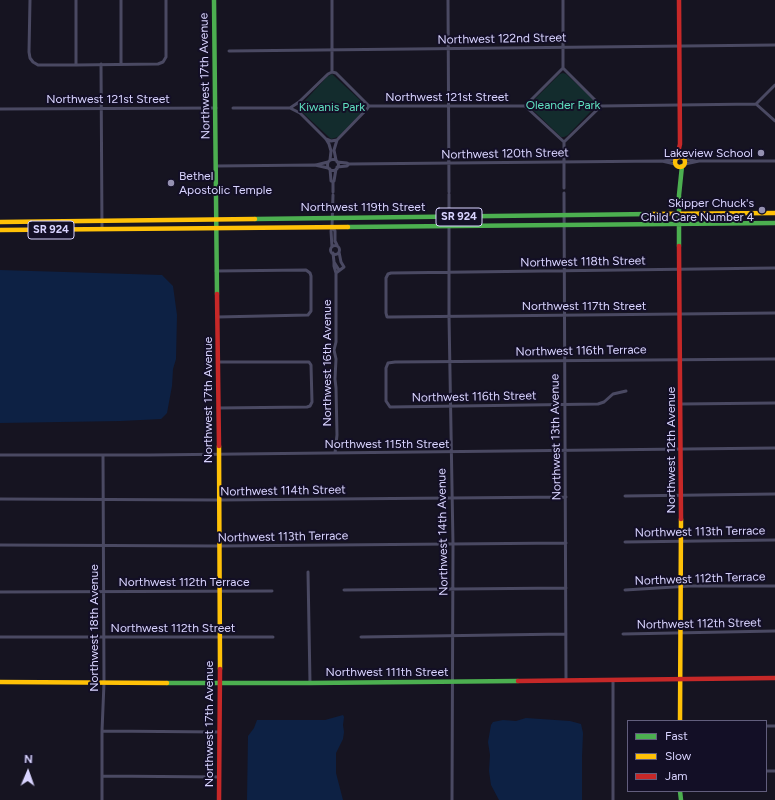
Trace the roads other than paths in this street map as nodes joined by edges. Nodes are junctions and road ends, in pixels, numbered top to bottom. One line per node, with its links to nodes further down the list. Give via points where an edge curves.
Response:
1 (30, 0): 18 (street, via 30,58 38,65)
2 (76, 0): 18 (street)
3 (121, 0): 17 (street)
4 (166, 0): 17 (street, via 166,57 163,62)
5 (214, 0): 30 (main road, Northwest 17th Avenue)
6 (332, 0): 15 (street)
7 (448, 0): 13 (street, Northwest 14th Avenue)
8 (563, 0): 12 (street)
9 (679, 0): 11 (main road, Northwest 12th Avenue)
10 (775, 45): 11 (street, Northwest 122nd Street)
11 (679, 47): 12 (street, Northwest 122nd Street); 23 (main road, Northwest 12th Avenue)
12 (563, 48): 13 (street, Northwest 122nd Street); 19 (street)
13 (448, 49): 15 (street, Northwest 122nd Street); 26 (street, Northwest 14th Avenue)
14 (229, 50): 15 (street, Northwest 122nd Street)
15 (332, 50): 20 (street)
16 (101, 64): 17 (street); 18 (street); 29 (street)
17 (121, 64)
18 (76, 65)
19 (563, 68): 27 (street); 28 (street)
20 (332, 72): 22 (street); 25 (street)
21 (775, 85): 24 (street)
22 (299, 102): 32 (street); 34 (street)
23 (679, 104): 24 (street); 28 (street); 41 (main road, Northwest 12th Avenue)
24 (756, 104): 35 (street)
25 (369, 106): 26 (street, Northwest 121st Street); 37 (street)
26 (448, 106): 27 (street, Northwest 121st Street); 45 (street, Northwest 14th Avenue)
27 (525, 106): 38 (street)
28 (601, 106): 38 (street)
29 (101, 108): 30 (street, Northwest 121st Street); 33 (street, Northwest 121st Street); 59 (street)
30 (216, 108): 47 (main road, Northwest 17th Avenue)
31 (233, 108): 32 (street)
32 (290, 108): 34 (street)
33 (0, 109)
34 (300, 112): 36 (street)
35 (775, 121)
36 (326, 139): 37 (street); 39 (street, via 331,148)
37 (337, 140): 40 (street, via 334,150)
38 (564, 142): 43 (street)
39 (329, 161): 40 (street, Northwest 120th Street); 46 (street, Northwest 120th Street); 48 (street)
40 (336, 161): 44 (street, Northwest 120th Street); 49 (street)
41 (680, 161): 42 (street, Northwest 120th Street); 43 (street, Northwest 120th Street); 53 (main road, Northwest 12th Avenue)
42 (775, 161)
43 (563, 163): 45 (street, Northwest 120th Street); 51 (street)
44 (349, 164): 45 (street, Northwest 120th Street); 49 (street, Northwest 120th Street)
45 (448, 164): 56 (street, Northwest 14th Avenue)
46 (316, 165): 47 (street, Northwest 120th Street); 48 (street, Northwest 120th Street)
47 (216, 166): 57 (main road, Northwest 17th Avenue)
48 (329, 168): 49 (street, Northwest 120th Street); 50 (street)
49 (337, 168): 50 (street)
50 (333, 182): 58 (street, Northwest 16th Avenue)
51 (564, 188)
52 (564, 193): 55 (street, Northwest 13th Avenue)
53 (680, 214): 54 (main road, Northwest 119th Street / SR 924); 55 (main road, Northwest 119th Street / SR 924); 63 (main road, Northwest 12th Avenue)
54 (775, 214)
55 (564, 216): 56 (main road, Northwest 119th Street / SR 924); 62 (street, Northwest 13th Avenue)
56 (449, 217): 58 (main road, Northwest 119th Street / SR 924); 64 (street, Northwest 14th Avenue)
57 (216, 218): 58 (main road, Northwest 119th Street / SR 924); 59 (main road, Northwest 119th Street / SR 924); 65 (main road, Northwest 17th Avenue)
58 (332, 218): 66 (street, Northwest 16th Avenue)
59 (102, 220): 60 (main road, Northwest 119th Street / SR 924); 67 (street)
60 (0, 222)
61 (775, 223): 63 (main road, Northwest 119th Street / SR 924)
62 (564, 224): 63 (main road, Northwest 119th Street / SR 924); 64 (main road, Northwest 119th Street / SR 924); 79 (street, Northwest 13th Avenue)
63 (680, 224): 77 (main road, Northwest 12th Avenue)
64 (448, 226): 66 (main road, Northwest 119th Street / SR 924); 81 (street, Northwest 14th Avenue)
65 (216, 227): 66 (main road, Northwest 119th Street / SR 924); 67 (main road, Northwest 119th Street / SR 924); 78 (main road, Northwest 17th Avenue)
66 (332, 227): 69 (street, Northwest 16th Avenue); 70 (street, Northwest 16th Avenue)
67 (102, 229): 68 (main road, Northwest 119th Street / SR 924)
68 (0, 230)
69 (337, 246): 70 (street); 71 (street, Northwest 16th Avenue)
70 (332, 247): 72 (street, Northwest 16th Avenue)
71 (339, 252): 72 (street); 73 (street, Northwest 16th Avenue)
72 (333, 253): 74 (street, Northwest 16th Avenue)
73 (341, 262): 74 (street); 76 (street, Northwest 16th Avenue, via 344,267)
74 (335, 263): 76 (street, Northwest 16th Avenue); 80 (street, Northwest 16th Avenue)
75 (775, 268): 77 (street, Northwest 118th Street)
76 (339, 270): 80 (street, Northwest 16th Avenue)
77 (680, 270): 79 (street, Northwest 118th Street); 83 (main road, Northwest 12th Avenue)
78 (216, 271): 86 (main road, Northwest 17th Avenue); 86 (street, via 306,270 311,276 310,314)
79 (564, 271): 81 (street, Northwest 118th Street); 84 (street, Northwest 13th Avenue)
80 (336, 273): 104 (street, Northwest 16th Avenue)
81 (449, 273): 85 (street, Northwest 14th Avenue); 87 (street, Northwest 118th Street, via 388,274 386,313 387,317)
82 (775, 313): 83 (street, Northwest 117th Street)
83 (680, 314): 84 (street, Northwest 117th Street); 88 (main road, Northwest 12th Avenue)
84 (564, 315): 85 (street, Northwest 117th Street); 90 (street, Northwest 13th Avenue)
85 (449, 316): 87 (street, Northwest 117th Street); 91 (street, Northwest 14th Avenue)
86 (218, 317): 92 (main road, Northwest 17th Avenue)
87 (393, 317)
88 (681, 359): 89 (street, Northwest 116th Terrace); 90 (street, Northwest 116th Terrace); 95 (main road, Northwest 12th Avenue)
89 (775, 359)
90 (564, 360): 91 (street, Northwest 116th Terrace); 97 (street, Northwest 13th Avenue)
91 (450, 361): 96 (street, Northwest 14th Avenue); 98 (street, Northwest 116th Terrace, via 388,363 386,401)
92 (218, 362): 99 (main road, Northwest 17th Avenue); 99 (street, via 306,362 311,365 312,402 307,407)
93 (626, 391): 97 (street, Northwest 116th Street, via 613,394 598,404)
94 (775, 403): 95 (street)
95 (681, 404): 101 (main road, Northwest 12th Avenue)
96 (450, 406): 97 (street, Northwest 116th Street); 98 (street, Northwest 116th Street); 103 (street, Northwest 14th Avenue)
97 (565, 406): 102 (street, Northwest 13th Avenue)
98 (390, 407)
99 (218, 408): 105 (main road, Northwest 17th Avenue)
100 (775, 448): 101 (street, Northwest 115th Street)
101 (681, 449): 102 (street, Northwest 115th Street); 109 (main road, Northwest 12th Avenue)
102 (566, 451): 103 (street, Northwest 115th Street); 111 (street, Northwest 13th Avenue)
103 (451, 452): 104 (street, Northwest 115th Street); 112 (street, Northwest 14th Avenue)
104 (335, 453): 105 (street, Northwest 115th Street)
105 (218, 454): 107 (street, Northwest 115th Street); 115 (main road, Northwest 17th Avenue)
106 (0, 455): 107 (street, Northwest 115th Street)
107 (103, 456): 114 (street, Northwest 18th Avenue)
108 (775, 494): 109 (street)
109 (682, 495): 110 (street); 117 (main road, Northwest 12th Avenue)
110 (625, 496)
111 (566, 497): 112 (street, Northwest 114th Street); 119 (street, Northwest 13th Avenue)
112 (452, 498): 115 (street, Northwest 114th Street); 120 (street, Northwest 14th Avenue)
113 (0, 499): 114 (street, Northwest 114th Street)
114 (103, 500): 115 (street, Northwest 114th Street); 122 (street, Northwest 18th Avenue)
115 (219, 500): 123 (main road, Northwest 17th Avenue)
116 (775, 540): 117 (street, Northwest 113th Terrace)
117 (682, 541): 118 (street, Northwest 113th Terrace); 127 (main road, Northwest 12th Avenue)
118 (626, 542)
119 (566, 543): 120 (street, Northwest 113th Terrace); 126 (street, Northwest 13th Avenue)
120 (453, 544): 123 (street, Northwest 113th Terrace); 129 (street, Northwest 14th Avenue)
121 (0, 545): 122 (street, Northwest 113th Terrace)
122 (103, 546): 123 (street, Northwest 113th Terrace); 131 (street, Northwest 18th Avenue)
123 (219, 546): 134 (main road, Northwest 17th Avenue)
124 (308, 572): 153 (street)
125 (775, 586): 127 (street, Northwest 112th Terrace)
126 (566, 588): 129 (street); 137 (street, Northwest 13th Avenue)
127 (680, 588): 130 (street, Northwest 112th Terrace); 136 (main road, Northwest 12th Avenue)
128 (344, 590): 129 (street)
129 (453, 590): 139 (street, Northwest 14th Avenue)
130 (625, 590)
131 (103, 591): 133 (street, Northwest 112th Terrace); 134 (street, Northwest 112th Terrace); 141 (street, Northwest 18th Avenue)
132 (272, 591): 134 (street, Northwest 112th Terrace)
133 (0, 592)
134 (220, 592): 142 (main road, Northwest 17th Avenue)
135 (775, 631): 136 (street, Northwest 112th Street)
136 (681, 633): 138 (street, Northwest 112th Street); 148 (main road, Northwest 12th Avenue)
137 (566, 634): 139 (street); 146 (street, Northwest 13th Avenue)
138 (623, 634)
139 (452, 635): 144 (street); 150 (street, Northwest 14th Avenue)
140 (0, 637): 141 (street, Northwest 112th Street)
141 (103, 637): 142 (street, Northwest 112th Street); 151 (street, Northwest 18th Avenue)
142 (220, 637): 143 (street, Northwest 112th Street); 152 (main road, Northwest 17th Avenue)
143 (273, 637)
144 (361, 637)
145 (775, 678): 148 (main road, Northwest 111th Street)
146 (566, 680): 147 (main road, Northwest 111th Street); 150 (main road, Northwest 111th Street)
147 (613, 680): 148 (main road, Northwest 111th Street); 162 (street)
148 (681, 680): 154 (main road, Northwest 12th Avenue)
149 (0, 682): 151 (main road, Northwest 111th Street)
150 (452, 682): 153 (main road, Northwest 111th Street); 161 (street, Northwest 14th Avenue)
151 (104, 683): 152 (main road, Northwest 111th Street); 155 (street, Northwest 18th Avenue)
152 (220, 683): 153 (main road, Northwest 111th Street); 156 (main road, Northwest 17th Avenue)
153 (310, 683)
154 (680, 720)
155 (102, 730): 156 (street); 157 (street, Northwest 18th Avenue)
156 (220, 732): 158 (main road, Northwest 17th Avenue)
157 (102, 776): 158 (street); 159 (street, Northwest 18th Avenue)
158 (219, 777): 160 (main road, Northwest 17th Avenue)
159 (102, 800)
160 (219, 800)
161 (452, 800)
162 (613, 800)

